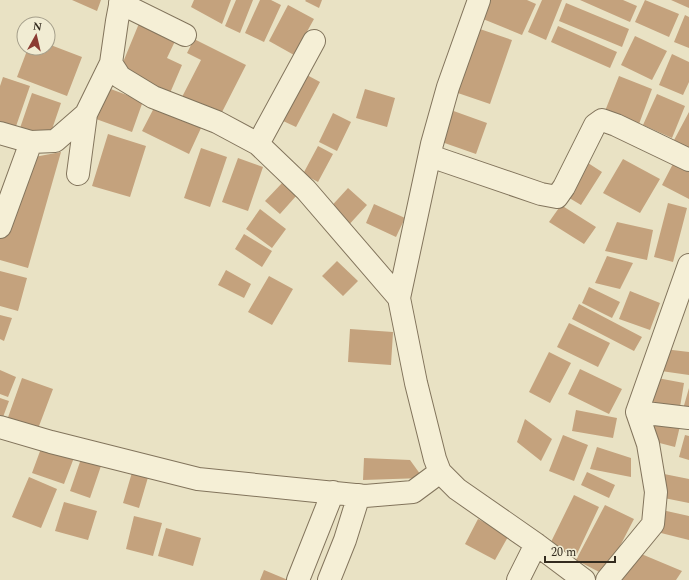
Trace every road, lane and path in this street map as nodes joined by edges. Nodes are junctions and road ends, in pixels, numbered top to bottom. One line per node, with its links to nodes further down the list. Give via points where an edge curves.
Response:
1 (479, 0): 10 (street, via 448,87)
2 (121, 1): 3 (street); 5 (street)
3 (185, 35)
4 (314, 41): 9 (street)
5 (111, 63): 6 (street); 9 (street, via 120,77 153,97 217,122)
6 (86, 114): 8 (street, via 55,141); 12 (street)
7 (0, 133): 8 (street)
8 (31, 142): 13 (street)
9 (258, 144): 15 (street, via 306,190)
10 (430, 156): 11 (street, via 541,194 557,197 596,125 602,120); 15 (street)
11 (689, 160)
12 (78, 174)
13 (0, 227)
14 (689, 266): 16 (street)
15 (399, 298): 19 (street, via 416,383)
16 (637, 412): 17 (street); 27 (street, via 648,444 656,492 653,524)
17 (689, 418)
18 (0, 427): 20 (street, via 198,479)
19 (440, 472): 21 (street, via 413,492); 22 (street, via 457,489)
20 (332, 492): 21 (street); 23 (street)
21 (359, 495): 24 (street)
22 (536, 544): 25 (street); 26 (street)
23 (298, 580)
24 (329, 580)
25 (518, 580)
26 (584, 580)
27 (607, 580)

